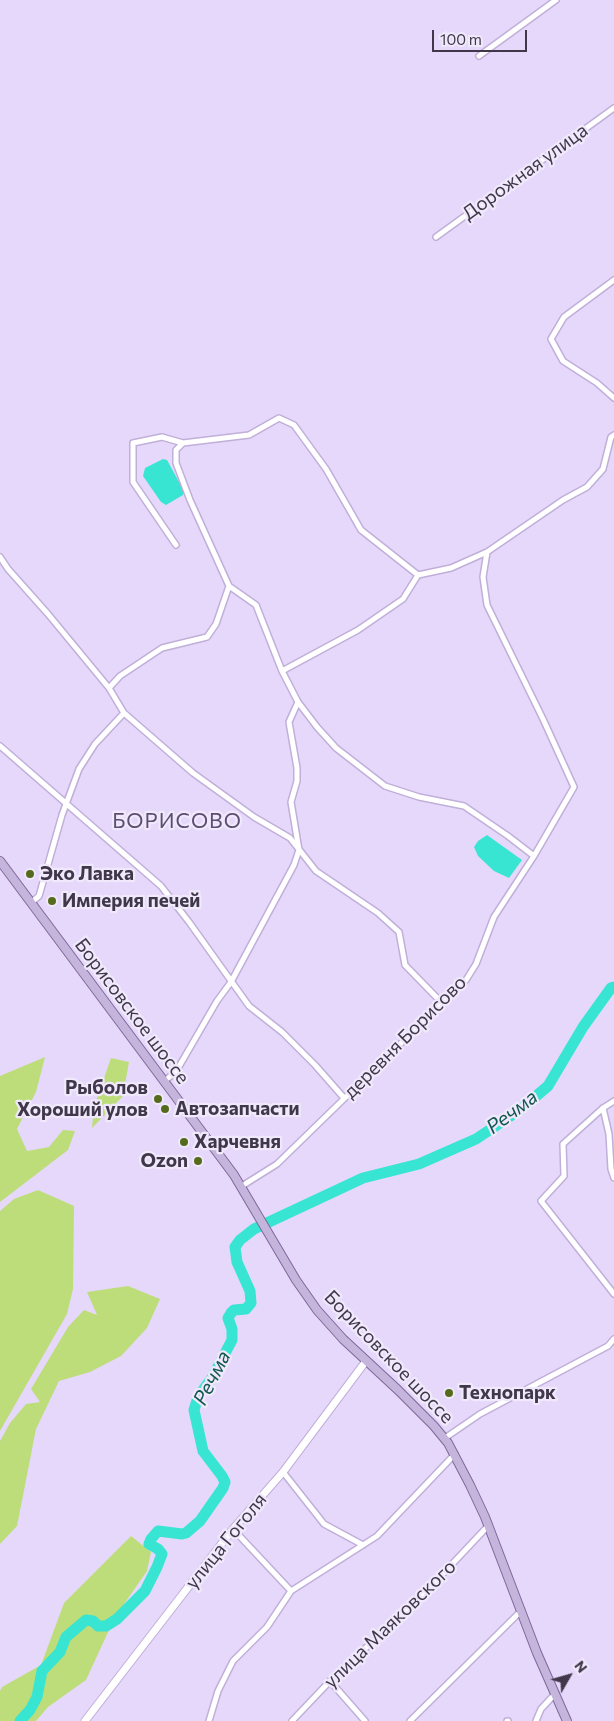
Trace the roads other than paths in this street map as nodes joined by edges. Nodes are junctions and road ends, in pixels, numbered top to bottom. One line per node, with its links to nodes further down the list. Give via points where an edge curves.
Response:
1 (556, 0): 2 (street)
2 (479, 56)
3 (614, 108): 4 (street, Дорожная улица)
4 (436, 237)
5 (614, 280): 6 (street, via 564,317 551,339 563,361)
6 (614, 398)
7 (614, 435): 10 (street, via 602,468 587,487)
8 (183, 443): 9 (street, via 162,437 133,443 133,482); 12 (street, via 249,435 279,418 294,425 326,469 362,530); 13 (street, via 176,450 176,463)
9 (176, 545)
10 (487, 552): 12 (street, via 451,568); 21 (street, деревня Борисово, via 482,577 487,605 574,788)
11 (0, 557): 15 (street)
12 (418, 575): 14 (street, via 402,599 358,630)
13 (229, 586): 14 (street, via 256,605); 15 (street, via 216,624 207,637 162,648 120,676)
14 (282, 671): 16 (street)
15 (109, 688): 17 (street)
16 (298, 702): 20 (street, via 289,722 297,768 291,802); 21 (street, via 336,748 385,786 464,806)
17 (124, 713): 19 (street, via 79,769); 20 (street, via 193,773 254,817 290,838)
18 (0, 746): 19 (street)
19 (67, 805): 23 (street, via 39,896); 24 (street, via 161,886)
20 (299, 850): 24 (street); 25 (street, via 316,871 378,913 399,932 405,965)
21 (534, 856): 25 (street, деревня Борисово, via 494,917 476,964)
22 (0, 861): 23 (main road, Борисовское шоссе)
23 (32, 902): 26 (main road, Борисовское шоссе)
24 (231, 982): 26 (street, via 176,1070); 27 (street, via 248,1006 282,1032)
25 (443, 1004): 27 (street, деревня Борисово)
26 (165, 1081): 31 (main road, Борисовское шоссе)
27 (344, 1098): 31 (street, деревня Борисово, via 277,1164)
28 (614, 1101): 29 (street)
29 (603, 1108): 30 (street); 32 (street, via 563,1144 564,1176 541,1201)
30 (614, 1178)
31 (242, 1186): 34 (main road, Борисовское шоссе, via 296,1280 318,1310)
32 (614, 1294)
33 (614, 1339): 35 (street, via 608,1346 480,1414)
34 (366, 1361): 35 (main road, Борисовское шоссе); 37 (street, улица Гоголя)
35 (444, 1438): 36 (main road, Борисовское шоссе)
36 (455, 1454): 38 (main road, Борисовское шоссе); 40 (street, via 377,1536)
37 (283, 1472): 39 (street, улица Гоголя); 40 (street, via 324,1524)
38 (488, 1526): 42 (main road, Борисовское шоссе); 43 (street, улица Маяковского, via 423,1595)
39 (233, 1529): 41 (street); 45 (street, улица Гоголя)
40 (363, 1545): 41 (street)
41 (291, 1591): 46 (street, via 267,1626 233,1661 218,1691)
42 (521, 1611): 44 (main road, Борисовское шоссе); 49 (street)
43 (330, 1681): 47 (street, улица Маяковского); 48 (street)
44 (554, 1695): 50 (street, via 541,1709); 51 (main road, Борисовское шоссе)
45 (84, 1721)
46 (209, 1721)
47 (292, 1721)
48 (365, 1721)
49 (410, 1721)
50 (536, 1721)
51 (567, 1721)

